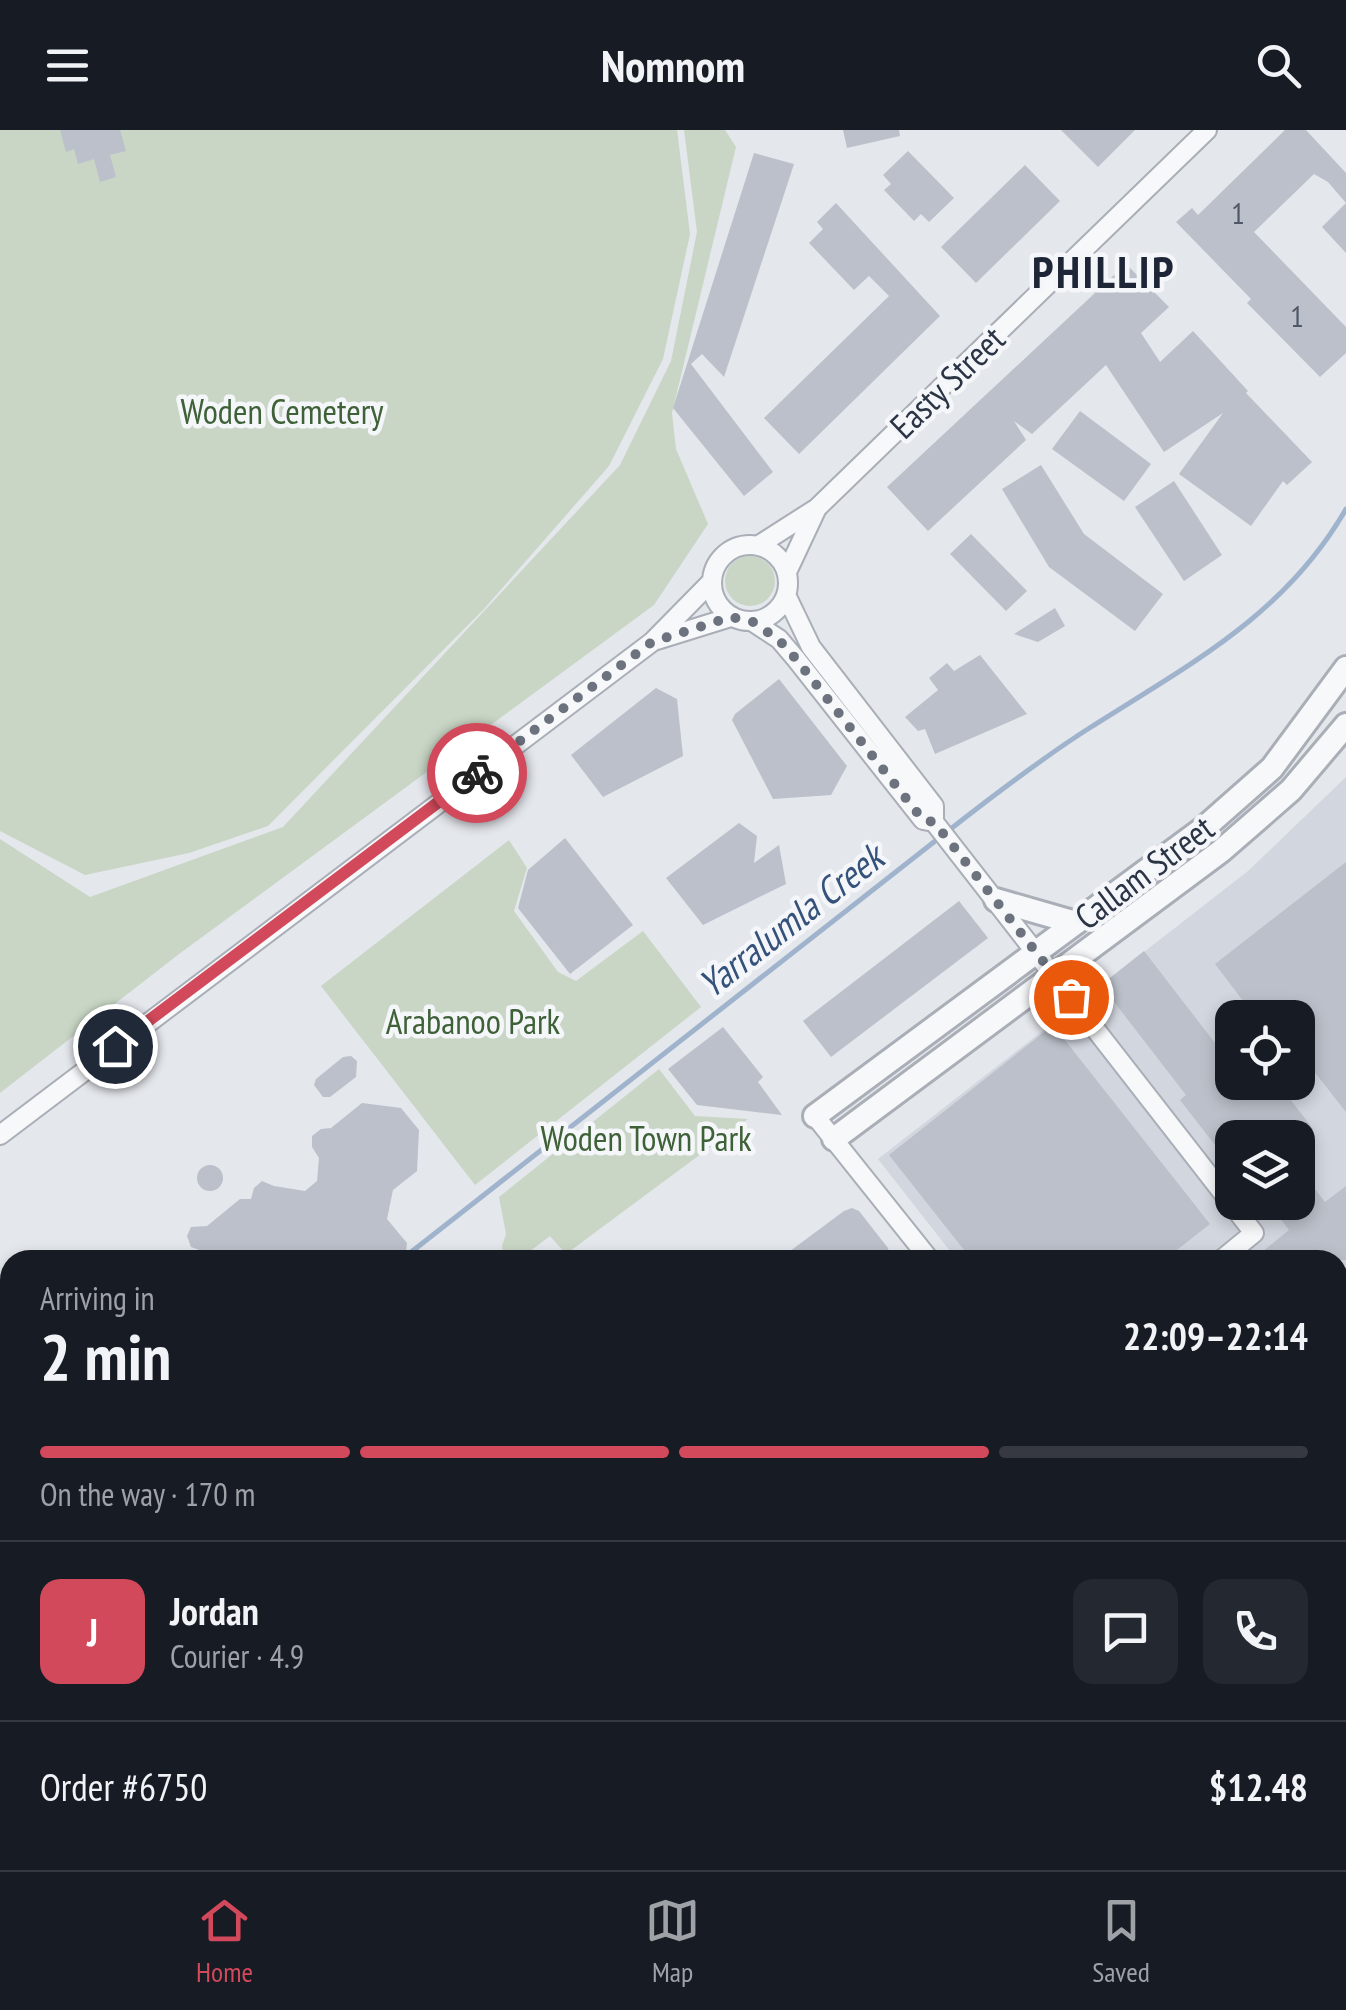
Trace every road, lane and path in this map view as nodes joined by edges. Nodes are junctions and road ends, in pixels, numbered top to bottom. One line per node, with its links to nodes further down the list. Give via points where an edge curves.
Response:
1 (1206, 130): 2 (street, Easty Street)
2 (817, 508): 3 (street, Easty Street); 4 (street, Easty Street)
3 (758, 546): 4 (street, via 776,555); 5 (street, via 745,544 722,557)
4 (787, 572): 6 (street)
5 (712, 581): 7 (street, via 716,602); 9 (street)
6 (786, 597): 8 (street, via 774,614); 12 (street, via 810,647 934,806)
7 (731, 617): 8 (street); 9 (street)
8 (753, 622): 12 (street, via 788,649 923,820)
9 (652, 642): 18 (street)
10 (1346, 668): 14 (street, Callam Street, via 1272,768)
11 (1346, 725): 16 (street, Callam Street, via 1291,790 1222,851)
12 (934, 822): 13 (street)
13 (996, 900): 14 (street); 15 (street)
14 (1076, 924): 15 (street, Callam Street)
15 (1036, 952): 16 (street); 17 (street, Callam Street)
16 (1054, 975): 19 (street, Callam Street); 21 (street, via 1254,1234)
17 (815, 1116): 19 (street)
18 (0, 1135)
19 (834, 1139): 20 (street)
20 (922, 1250)
21 (1233, 1250)

